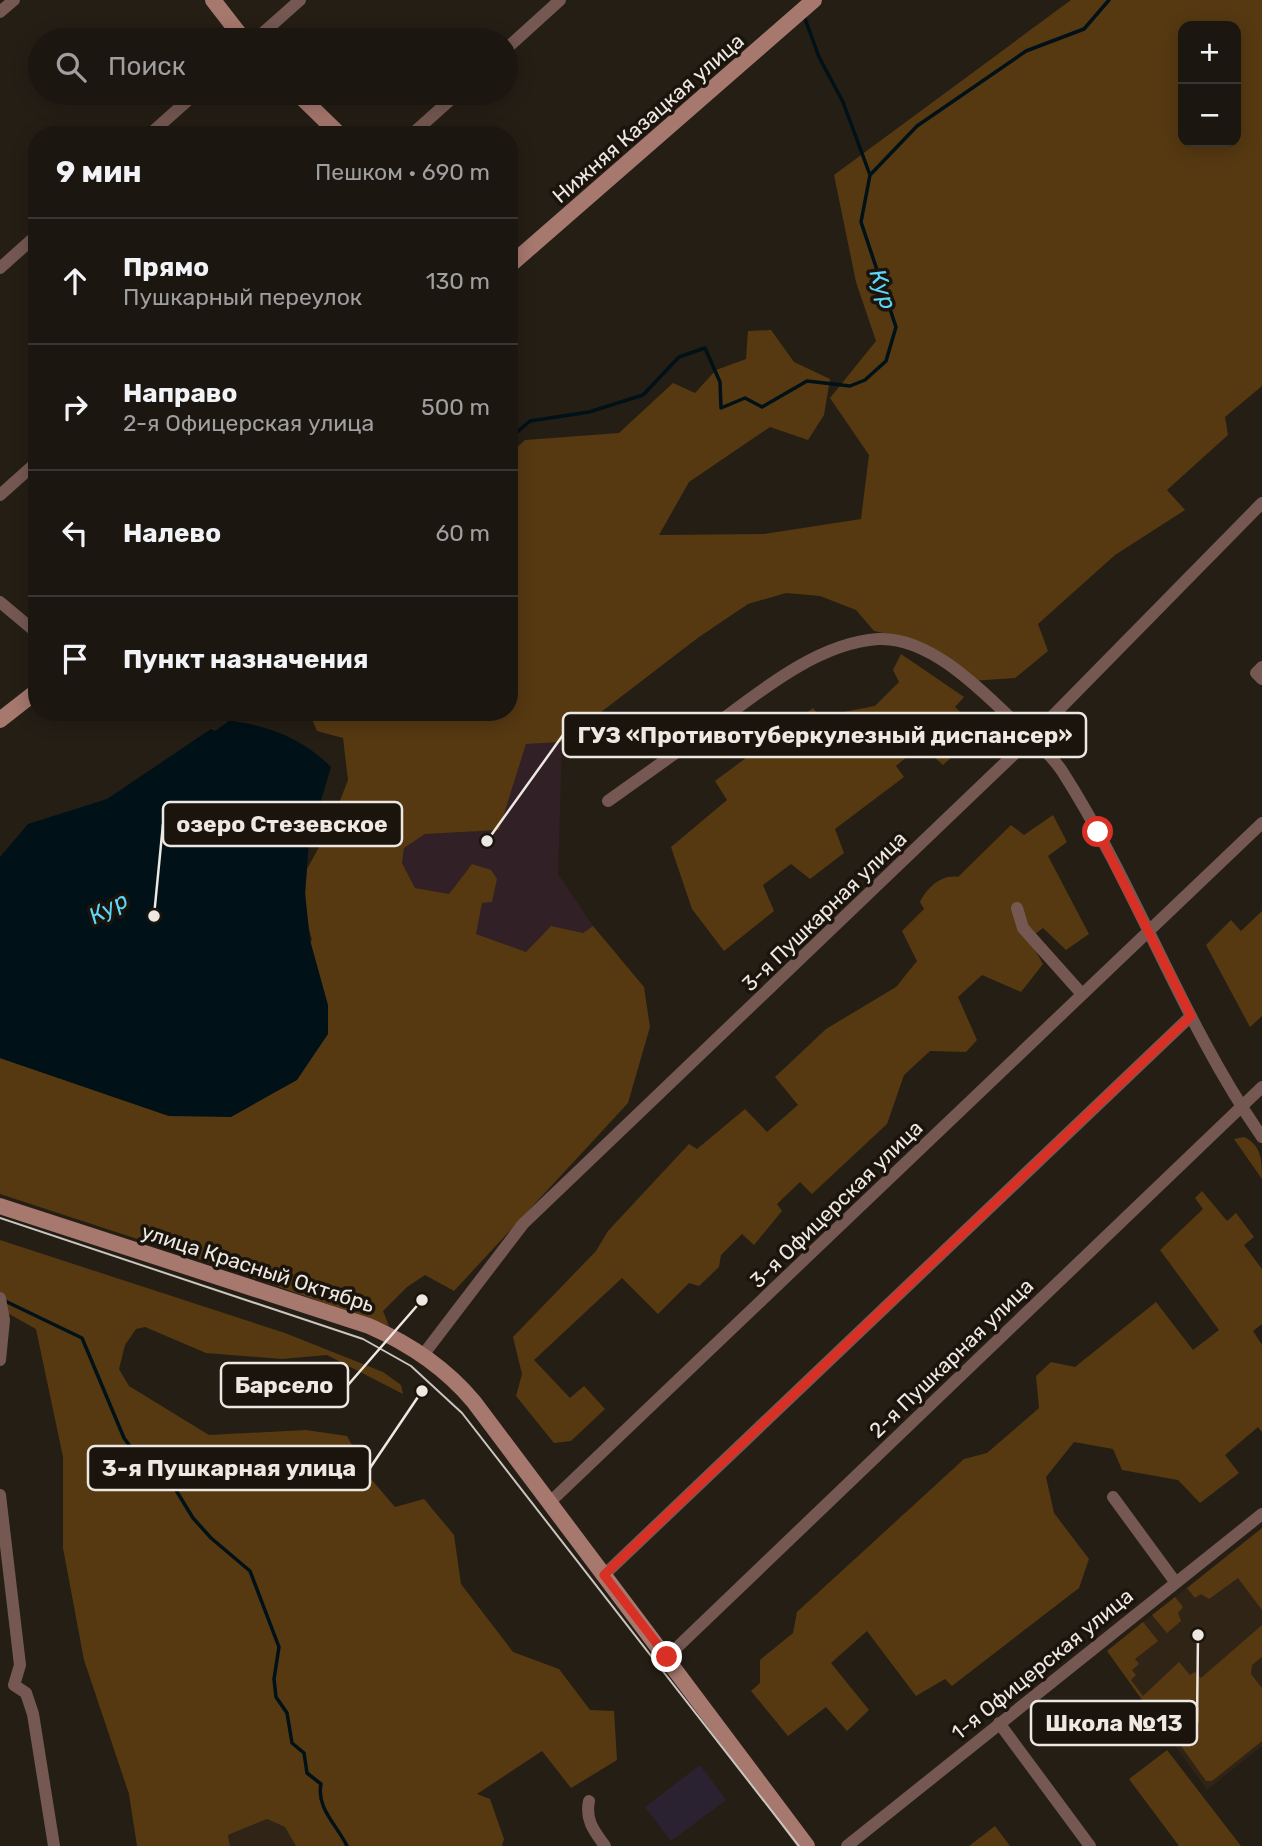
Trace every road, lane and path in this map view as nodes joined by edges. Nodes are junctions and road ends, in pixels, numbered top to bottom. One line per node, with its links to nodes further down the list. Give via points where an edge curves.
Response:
1 (14, 0): 6 (street)
2 (213, 0): 7 (main road)
3 (300, 0): 8 (street)
4 (561, 0): 9 (street)
5 (814, 0): 17 (main road, Нижняя Казацкая улица)
6 (0, 12)
7 (235, 28)
8 (268, 28)
9 (518, 38)
10 (183, 105): 13 (street)
11 (309, 105): 14 (main road)
12 (445, 105): 15 (street)
13 (159, 126)
14 (331, 126)
15 (421, 126)
16 (28, 243): 18 (street)
17 (518, 258)
18 (0, 268)
19 (28, 470): 20 (street)
20 (0, 495)
21 (1262, 503): 26 (street, 3-я Пушкарная улица)
22 (0, 602): 23 (street)
23 (28, 625)
24 (28, 698): 25 (main road)
25 (0, 720)
26 (1031, 738): 27 (street, via 976,685 945,663 918,647 877,639 821,657 765,686); 30 (street, via 1060,768); 38 (street, 3-я Пушкарная улица, via 523,1224)
27 (608, 800)
28 (1262, 823): 30 (street, 3-я Офицерская улица)
29 (1017, 908): 31 (street, via 1023,928)
30 (1147, 930): 31 (street, 3-я Офицерская улица); 32 (street)
31 (1082, 993): 42 (street, 3-я Офицерская улица)
32 (1191, 1016): 34 (street); 44 (street)
33 (1262, 1087): 34 (street, 2-я Пушкарная улица)
34 (1241, 1106): 35 (street); 46 (street, 2-я Пушкарная улица)
35 (1262, 1137)
36 (0, 1206): 38 (main road, улица Красный Октябрь, via 369,1326)
37 (0, 1298): 39 (street, via 5,1321)
38 (423, 1355): 42 (main road, улица Красный Октябрь, via 464,1390)
39 (0, 1360)
40 (0, 1495): 47 (street, via 20,1665)
41 (1113, 1497): 45 (street)
42 (549, 1503): 44 (main road, улица Красный Октябрь)
43 (1262, 1514): 45 (street, 1-я Офицерская улица)
44 (604, 1575): 46 (main road, улица Красный Октябрь)
45 (1176, 1583): 49 (street, 1-я Офицерская улица)
46 (667, 1657): 53 (main road, улица Красный Октябрь)
47 (14, 1685): 48 (street); 51 (street, via 26,1693 33,1714)
48 (0, 1687)
49 (999, 1723): 54 (street, 1-я Офицерская улица); 55 (street)
50 (589, 1801): 52 (street, via 590,1825)
51 (54, 1846)
52 (605, 1846)
53 (807, 1846)
54 (847, 1846)
55 (1090, 1846)

